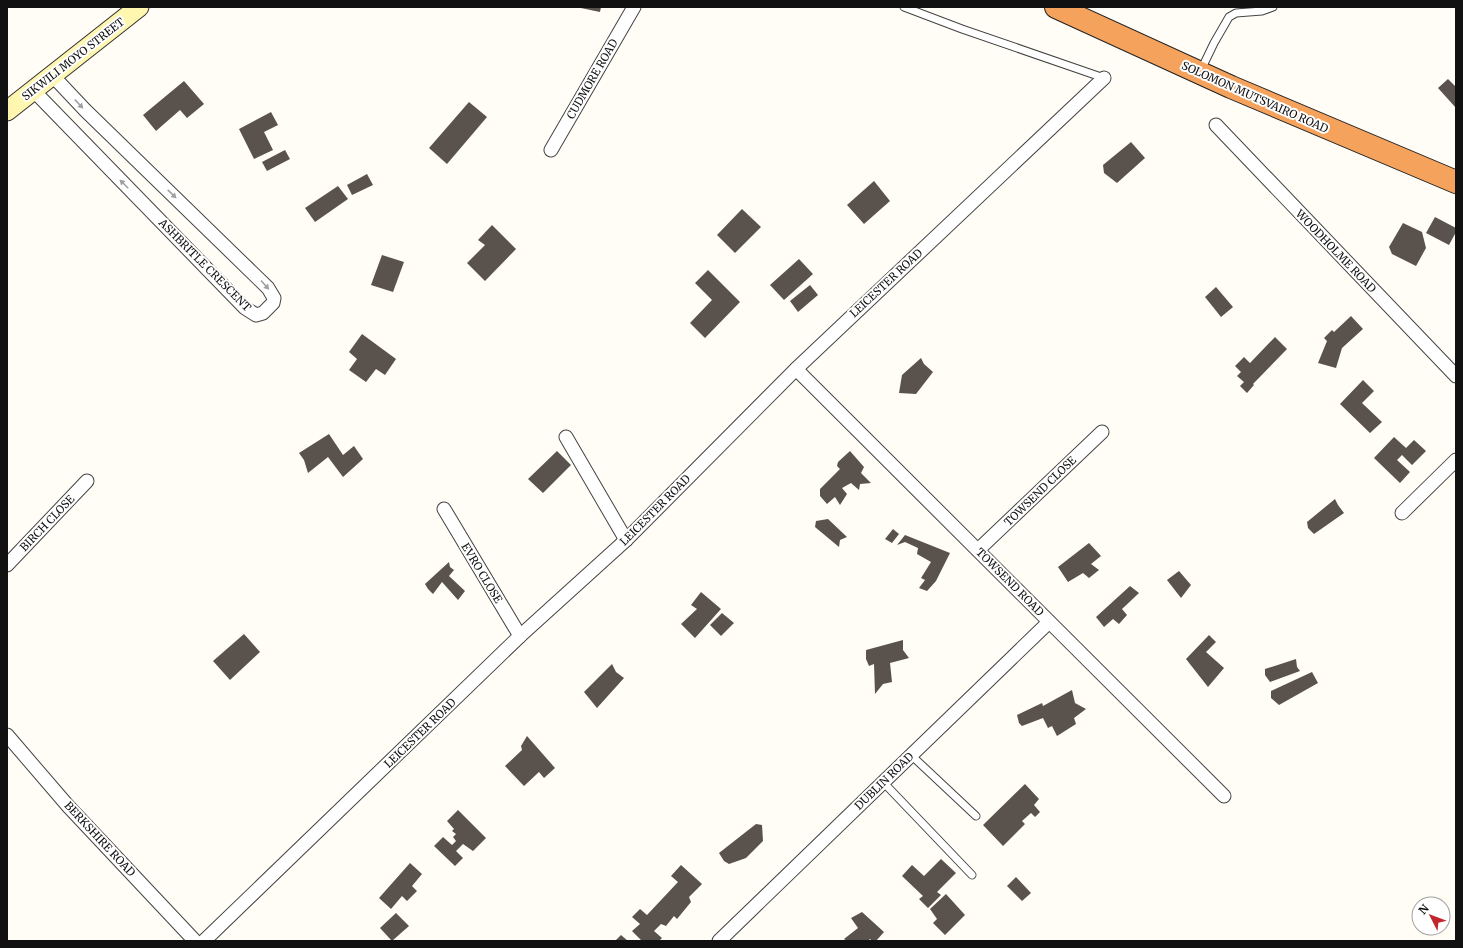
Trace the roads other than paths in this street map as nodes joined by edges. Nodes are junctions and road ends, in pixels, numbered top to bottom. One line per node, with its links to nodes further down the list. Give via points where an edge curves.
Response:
1 (139, 7): 7 (street, SIKWILI MOYO STREET)
2 (634, 7): 12 (street, CUDMORE ROAD)
3 (904, 7): 8 (lane)
4 (1056, 7): 6 (highway, SOLOMON MUTSVAIRO ROAD)
5 (1273, 7): 6 (lane, via 1229,17)
6 (1200, 72): 13 (highway, SOLOMON MUTSVAIRO ROAD, via 1287,112)
7 (52, 75): 9 (street, SIKWILI MOYO STREET); 9 (street, ASHBRITLE CRESCENT, one-way to 9, via 268,288 274,298 273,303 263,313 256,315 245,308)
8 (1104, 78): 14 (street, LEICESTER ROAD)
9 (33, 90): 10 (street, SIKWILI MOYO STREET)
10 (7, 111)
11 (1216, 125): 15 (street, WOODHOLME ROAD)
12 (551, 150)
13 (1456, 182)
14 (796, 369): 22 (street, LEICESTER ROAD); 23 (street, TOWSEND ROAD)
15 (1456, 376)
16 (1102, 432): 23 (street, TOWSEND CLOSE)
17 (566, 436): 22 (street)
18 (1456, 460): 21 (street)
19 (87, 481): 24 (street, BIRCH CLOSE)
20 (444, 509): 26 (street, EVRO CLOSE)
21 (1402, 513)
22 (626, 540): 26 (street, LEICESTER ROAD)
23 (978, 550): 25 (street, TOWSEND ROAD)
24 (7, 565)
25 (1049, 622): 28 (street, DUBLIN ROAD); 30 (street, TOWSEND ROAD)
26 (520, 636): 34 (street, LEICESTER ROAD)
27 (7, 735): 33 (street, BERKSHIRE ROAD, via 68,806)
28 (911, 755): 29 (street, DUBLIN ROAD); 31 (lane)
29 (883, 782): 32 (lane); 35 (street, DUBLIN ROAD)
30 (1224, 796)
31 (976, 816)
32 (972, 875)
33 (195, 941)
34 (204, 941)
35 (719, 941)

